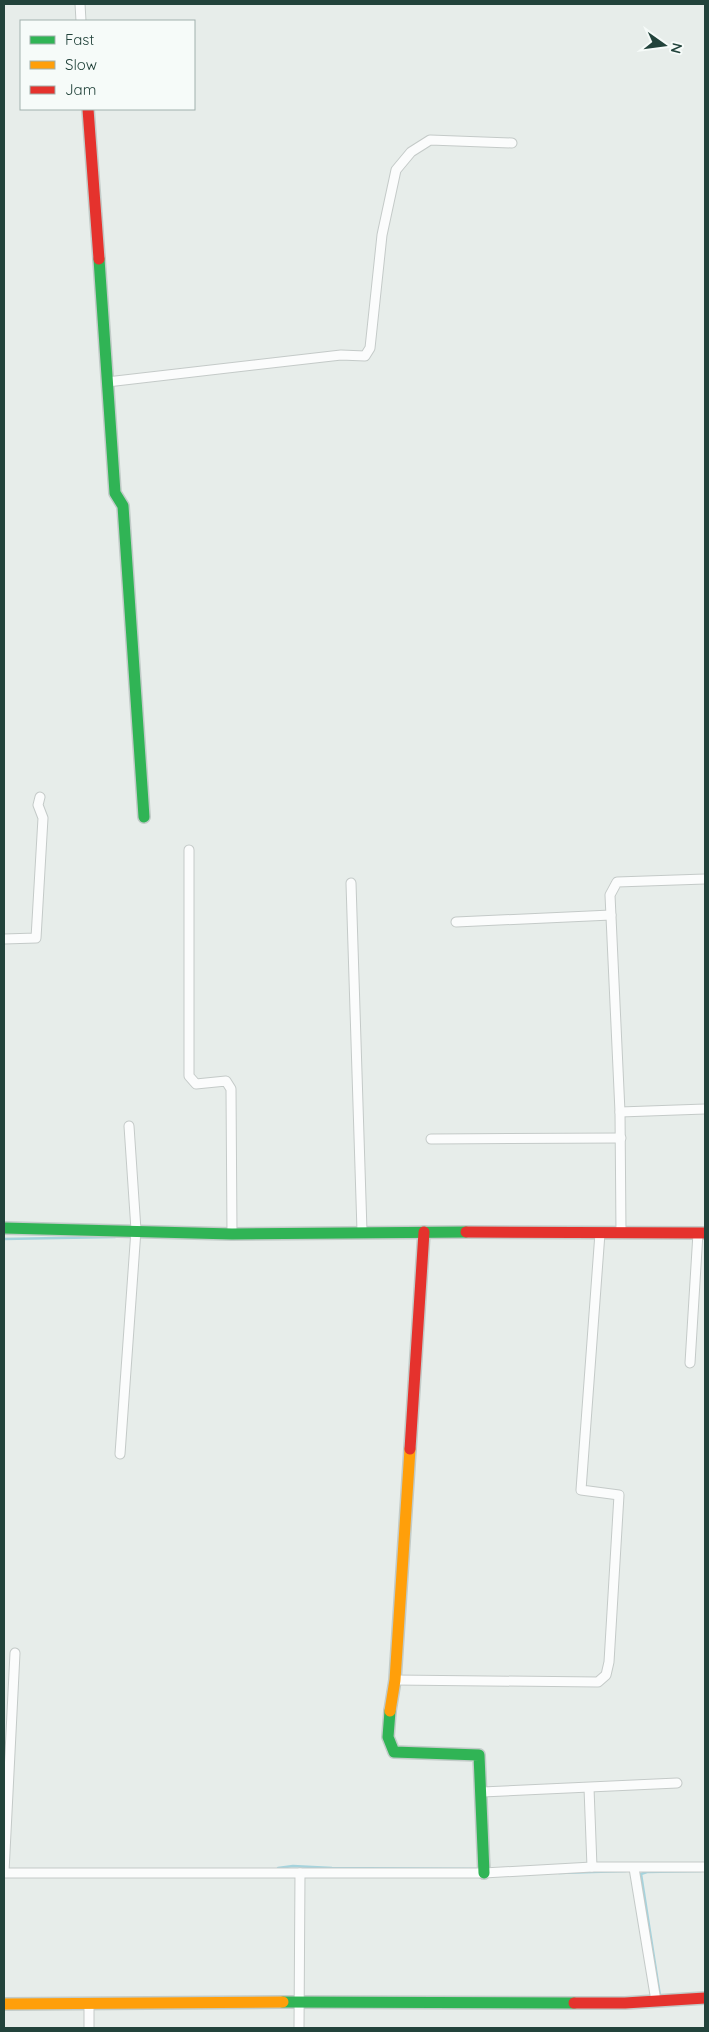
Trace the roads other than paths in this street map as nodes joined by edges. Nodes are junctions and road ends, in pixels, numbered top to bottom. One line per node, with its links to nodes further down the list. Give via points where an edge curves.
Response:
1 (80, 4): 2 (street)
2 (81, 20)
3 (88, 110): 5 (street)
4 (512, 143): 5 (street, via 430,140 411,152 396,170 382,235 370,348 366,356 341,355)
5 (107, 382): 7 (street, via 115,494 123,506)
6 (40, 797): 13 (street, via 38,805 43,818 36,938)
7 (144, 816)
8 (189, 850): 26 (street, via 189,1076 196,1084 226,1082 232,1089)
9 (705, 879): 11 (street, via 617,882 610,895)
10 (351, 883): 21 (street)
11 (611, 915): 12 (street); 15 (street)
12 (456, 922)
13 (4, 939)
14 (705, 1109): 15 (street)
15 (620, 1112): 17 (street)
16 (129, 1126): 20 (street)
17 (621, 1138): 18 (street); 24 (street)
18 (432, 1139)
19 (4, 1228): 20 (street)
20 (136, 1230): 26 (street); 28 (street)
21 (362, 1231): 22 (street); 26 (street)
22 (424, 1232): 23 (street); 30 (street)
23 (600, 1233): 24 (street); 30 (street, via 581,1490 619,1495 606,1675 598,1682)
24 (621, 1233): 25 (street)
25 (702, 1233): 27 (street)
26 (232, 1234)
27 (690, 1363)
28 (120, 1454)
29 (15, 1653): 37 (street)
30 (395, 1680): 33 (street, via 387,1736 390,1747 394,1752 479,1755)
31 (677, 1784): 32 (street)
32 (589, 1788): 33 (street); 35 (street)
33 (482, 1792): 39 (street)
34 (705, 1867): 36 (street)
35 (592, 1868): 36 (street); 39 (street)
36 (634, 1868): 41 (street)
37 (4, 1873): 38 (street)
38 (300, 1873): 39 (street); 42 (street)
39 (484, 1873)
40 (705, 1998): 41 (street)
41 (656, 2000): 42 (street, via 625,2003)
42 (299, 2002): 44 (street); 46 (street)
43 (4, 2004): 44 (street)
44 (89, 2005): 45 (street)
45 (89, 2028)
46 (299, 2028)

